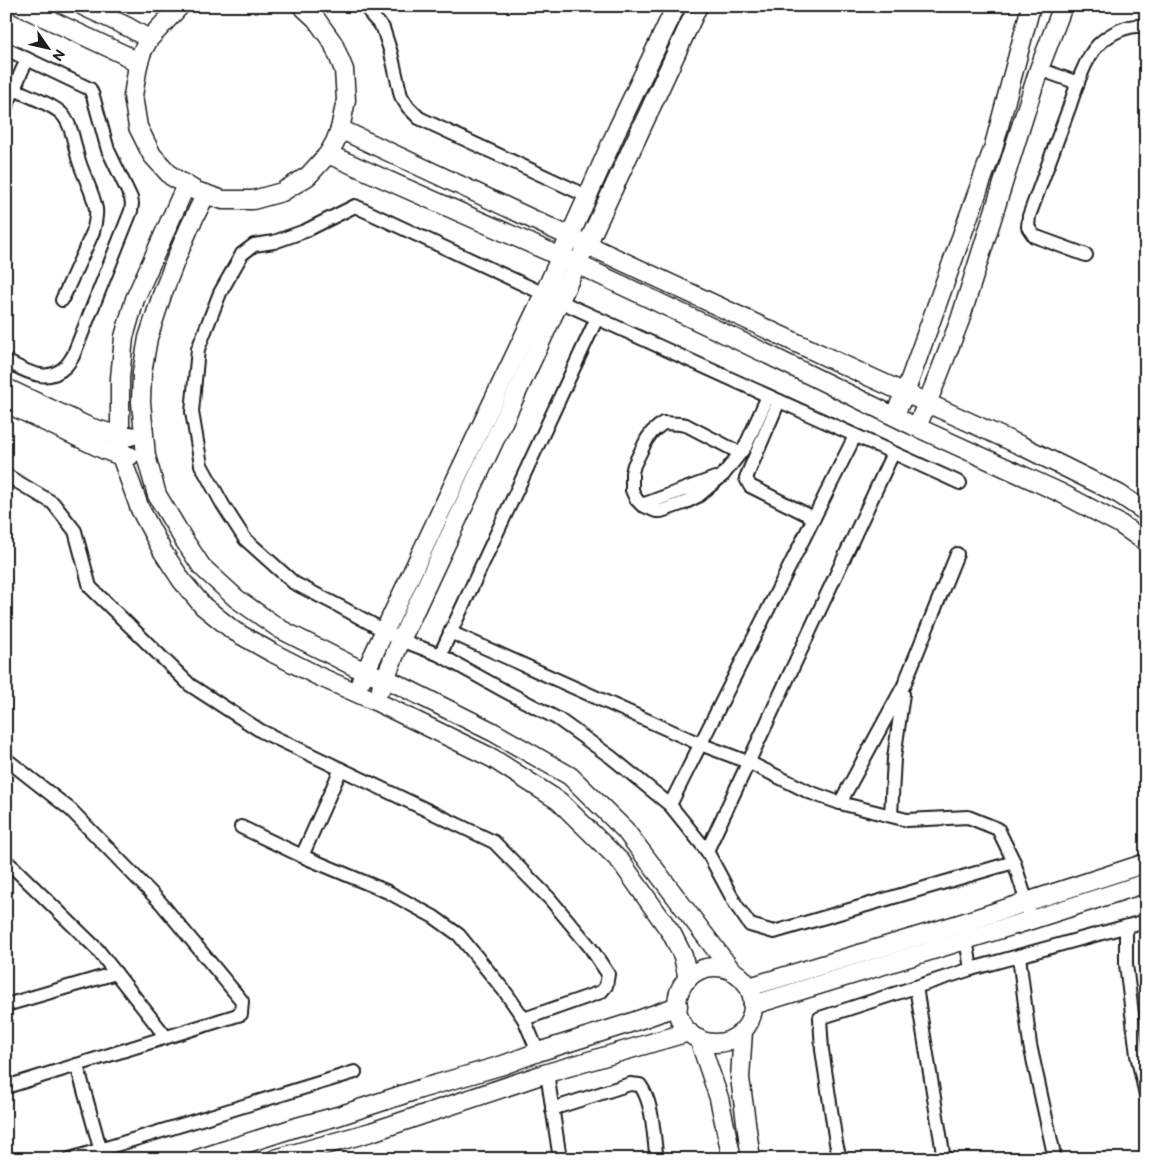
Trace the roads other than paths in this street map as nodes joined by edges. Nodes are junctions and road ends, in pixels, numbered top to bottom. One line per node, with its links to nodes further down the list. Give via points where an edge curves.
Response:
1 (20, 6): 14 (street, via 124,55)
2 (83, 6): 11 (street)
3 (180, 6): 11 (street)
4 (302, 6): 19 (street, via 333,43 344,70 346,100)
5 (366, 6): 23 (street, via 383,28 401,96 419,118)
6 (676, 6): 23 (street)
7 (698, 6): 25 (street)
8 (1031, 6): 33 (street, via 993,149)
9 (1063, 6): 15 (street)
10 (1146, 26): 16 (street, via 1136,25 1114,33 1097,46)
11 (149, 39): 14 (street)
12 (6, 49): 13 (street)
13 (27, 59): 17 (street); 31 (street, via 90,89 108,150 132,204 73,356 66,366 53,375 35,375)
14 (138, 65): 21 (street, via 133,96 138,127 152,155 171,176)
15 (1038, 69): 16 (street); 36 (street, via 960,320)
16 (1078, 83): 26 (street, via 1029,216 1028,227 1034,236)
17 (14, 89): 18 (street); 29 (street, via 56,109 67,121 95,206 93,232)
18 (6, 107)
19 (340, 129): 20 (street); 24 (street)
20 (328, 154): 22 (street, via 308,176 282,192 253,200 223,200); 27 (street)
21 (186, 185): 22 (street); 39 (street, via 134,299 124,338)
22 (206, 194): 40 (street, via 178,254 148,338 142,374)
23 (588, 196): 24 (street)
24 (570, 237): 25 (street); 27 (street)
25 (587, 245): 27 (street); 33 (street)
26 (1086, 255)
27 (569, 260): 28 (street); 37 (street)
28 (552, 298): 30 (street); 52 (street, via 460,470); 52 (street, via 355,206 305,231 254,245 242,254 220,293 198,348 192,412 201,464 245,539 294,583); 54 (street)
29 (62, 300)
30 (597, 318): 34 (street); 53 (street)
31 (6, 362)
32 (6, 388): 39 (street, via 89,427)
33 (905, 392): 36 (street); 37 (street)
34 (773, 399): 41 (street); 42 (street); 49 (street, via 746,478 750,486)
35 (6, 403): 44 (street)
36 (927, 403): 38 (street); 48 (street, via 1120,494)
37 (894, 416): 38 (street)
38 (917, 427): 50 (street, via 1061,493 1120,524)
39 (120, 436): 40 (street); 44 (street)
40 (143, 436): 45 (street)
41 (855, 436): 43 (street); 49 (street)
42 (740, 453): 42 (street, via 686,425 662,423 647,439 634,465 632,490 642,504 724,475)
43 (893, 453): 47 (street); 63 (street)
44 (121, 456): 45 (street); 59 (street, via 140,509 163,552 203,606 234,631 271,652)
45 (146, 456): 56 (street, via 157,495 202,567 237,600 280,629)
46 (6, 475): 64 (street, via 53,503 75,531 90,587 190,685 261,731)
47 (960, 483)
48 (1146, 512)
49 (814, 518): 61 (street)
50 (1146, 542)
51 (957, 554): 58 (street)
52 (384, 631): 54 (street); 56 (street)
53 (450, 632): 55 (street); 61 (street)
54 (401, 640): 55 (street); 57 (street)
55 (440, 655): 66 (street, via 558,719)
56 (365, 672): 57 (street); 59 (street)
57 (384, 678): 60 (street); 82 (street, via 493,732 570,776 626,830)
58 (904, 685): 65 (street); 67 (street)
59 (355, 692): 60 (street)
60 (375, 702): 84 (street, via 492,758 559,801 621,862 672,934 683,956)
61 (700, 744): 63 (street); 66 (street)
62 (6, 759): 93 (street, via 71,810 161,902 242,1000 241,1014)
63 (748, 762): 65 (street, via 809,792); 69 (street)
64 (340, 769): 70 (street); 90 (street, via 494,842 550,899 590,947 608,974 601,992)
65 (840, 803): 67 (street)
66 (670, 805): 69 (street)
67 (890, 816): 72 (street, via 908,820 968,817 998,829)
68 (241, 827): 70 (street)
69 (706, 850): 72 (street, via 750,926 774,932)
70 (302, 856): 90 (street, via 388,892 459,935)
71 (6, 861): 83 (street, via 97,950)
72 (1014, 862): 75 (street)
73 (1146, 863): 75 (street)
74 (1146, 883): 76 (street)
75 (1027, 903): 76 (street); 85 (street)
76 (1031, 920): 79 (street)
77 (1146, 921): 78 (street)
78 (1126, 927): 80 (street); 99 (street, via 1126,964 1137,1055)
79 (966, 939): 81 (street); 88 (street)
80 (1020, 956): 81 (street); 111 (street, via 1030,1045)
81 (970, 969): 86 (street)
82 (732, 970): 84 (street, via 709,968); 85 (street)
83 (116, 973): 87 (street); 93 (street)
84 (688, 979): 89 (street, via 681,988)
85 (749, 987): 88 (street)
86 (916, 987): 109 (street, via 820,1018 822,1050); 110 (street)
87 (6, 1004)
88 (753, 1005): 91 (street)
89 (678, 1006): 92 (street, via 682,1023); 94 (street)
90 (524, 1019): 94 (street)
91 (743, 1031): 92 (street, via 722,1042 710,1042); 108 (street, via 740,1078)
92 (694, 1036): 97 (street); 107 (street, via 719,1098)
93 (166, 1037): 95 (street)
94 (538, 1052): 103 (street)
95 (77, 1065): 98 (street); 101 (street)
96 (355, 1072): 101 (street)
97 (547, 1073): 100 (street); 104 (street, via 371,1132)
98 (6, 1087)
99 (1146, 1095)
100 (552, 1109): 105 (street); 106 (street, via 630,1084 640,1086 648,1103)
101 (102, 1154): 102 (street)
102 (70, 1159)
103 (198, 1159)
104 (275, 1159)
105 (560, 1159)
106 (657, 1159)
107 (732, 1159)
108 (751, 1159)
109 (840, 1159)
110 (944, 1159)
111 (1055, 1159)

